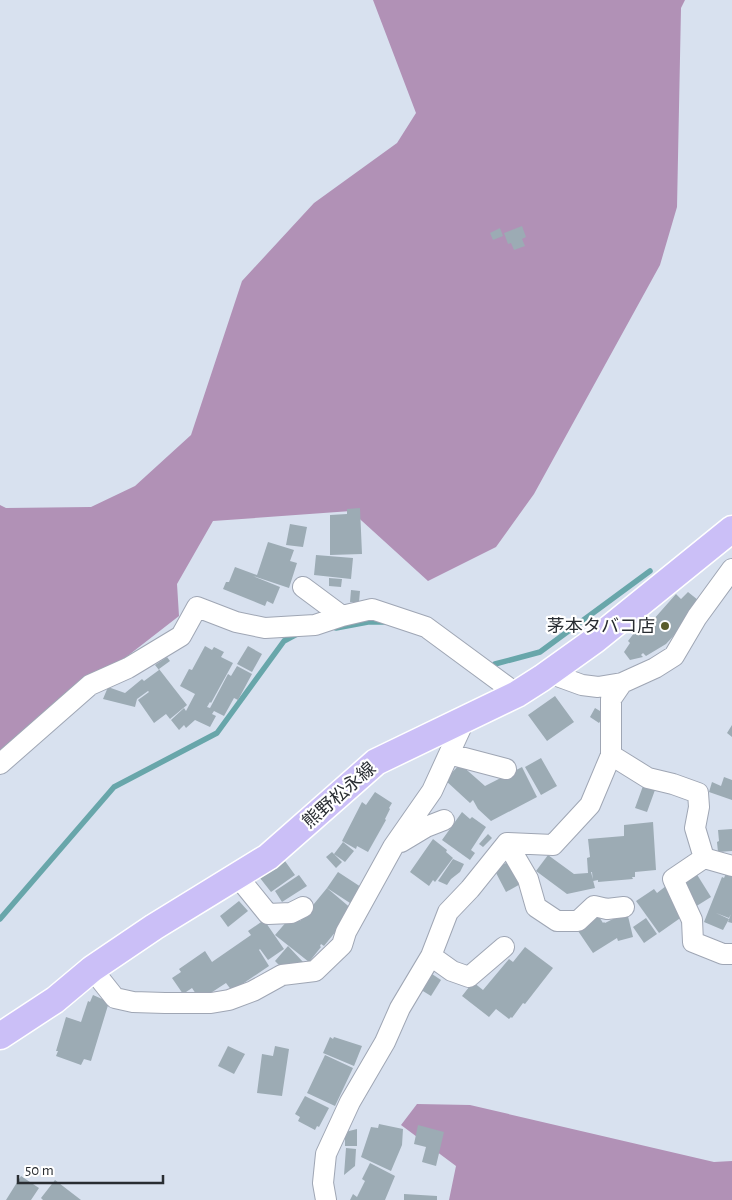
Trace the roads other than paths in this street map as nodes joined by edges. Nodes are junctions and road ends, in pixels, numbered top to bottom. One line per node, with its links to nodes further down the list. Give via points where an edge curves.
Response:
1 (732, 529): 5 (main road, 熊野松永線, via 595,640)
2 (732, 569): 6 (street, via 696,617 674,656)
3 (304, 587): 4 (street)
4 (342, 616): 7 (street, via 372,609 426,627); 11 (street, via 315,625 265,628 236,622 197,607 181,636 128,668 90,685)
5 (549, 673): 6 (street, via 582,685 598,687); 7 (main road, 熊野松永線)
6 (622, 683): 10 (street, via 611,699)
7 (517, 694): 8 (main road, 熊野松永線)
8 (465, 719): 9 (street); 18 (main road, 熊野松永線, via 376,762 268,857)
9 (449, 754): 12 (street); 15 (street, via 432,791)
10 (611, 755): 14 (street, via 590,805 553,845); 16 (street, via 648,778 698,794 695,828)
11 (0, 764)
12 (506, 769)
13 (444, 820): 15 (street)
14 (507, 843): 20 (street, via 528,879 536,907 557,921 578,921 594,906 607,909); 23 (street, via 448,912)
15 (393, 847): 24 (street, via 342,945 315,971 282,975 229,1000 165,1003 115,998)
16 (704, 858): 17 (street); 22 (street, via 673,879 692,920 693,942 723,954)
17 (732, 866)
18 (238, 877): 19 (street, via 268,914 291,914); 24 (main road, 熊野松永線, via 154,927)
19 (304, 907)
20 (624, 907)
21 (504, 946): 23 (street, via 469,977 452,971)
22 (732, 954)
23 (431, 956): 26 (street, via 350,1102 326,1154 323,1183)
24 (92, 970): 25 (main road, 熊野松永線, via 55,1000)
25 (0, 1036)
26 (326, 1200)

